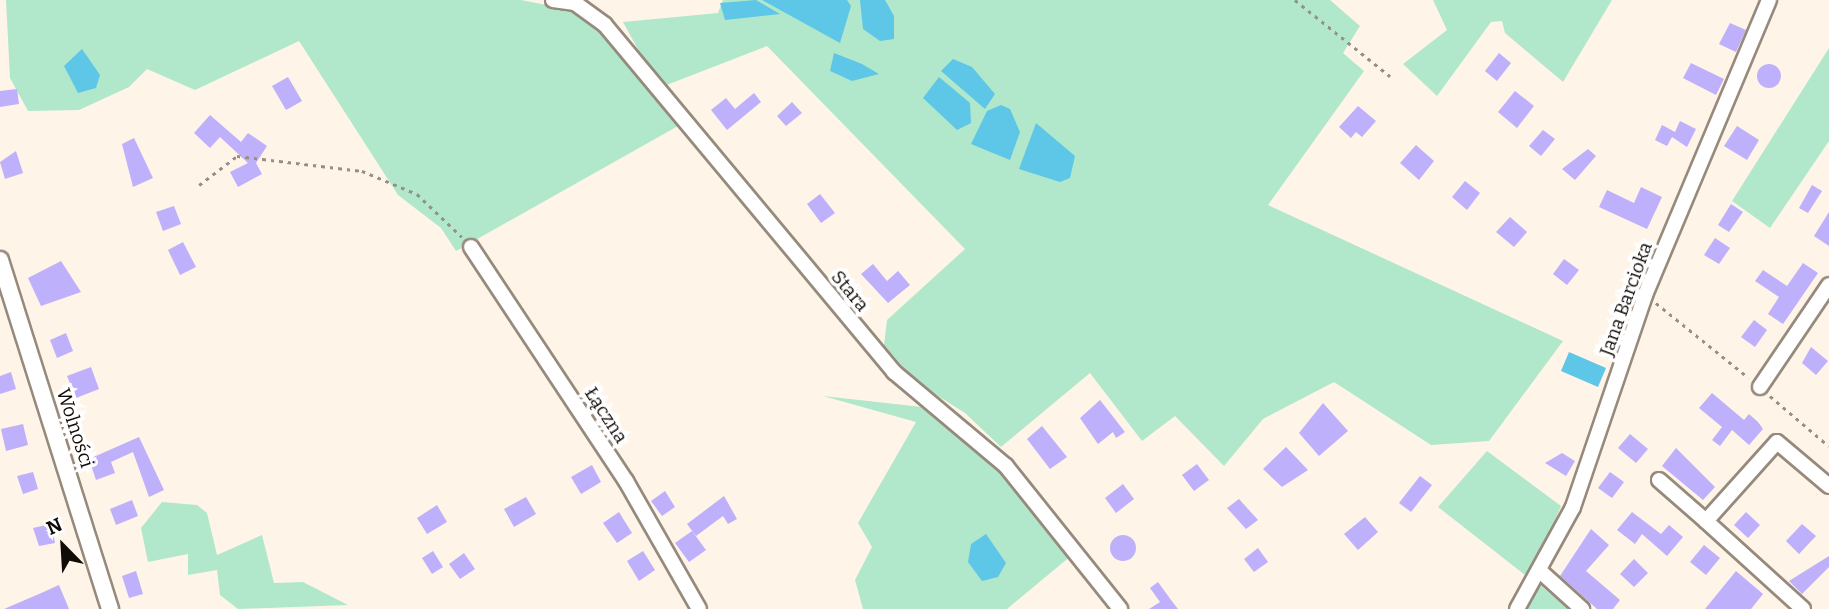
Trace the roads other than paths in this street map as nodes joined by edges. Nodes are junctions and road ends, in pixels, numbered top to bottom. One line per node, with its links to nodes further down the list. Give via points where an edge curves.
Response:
1 (553, 0): 13 (street, Stara, via 575,3 609,30 881,357 1006,466)
2 (1769, 0): 10 (street, Jana Barcioka, via 1645,295 1581,483)
3 (471, 247): 12 (street, Łączna, via 626,481)
4 (0, 260): 11 (street, Wolności)
5 (1829, 285): 6 (street)
6 (1760, 387)
7 (1659, 480): 9 (street)
8 (1829, 486): 9 (street, via 1777,442)
9 (1706, 521): 16 (street)
10 (1540, 571): 14 (street, Jana Barcioka); 15 (street)
11 (110, 609)
12 (699, 609)
13 (1120, 609)
14 (1517, 609)
15 (1582, 609)
16 (1803, 609)

